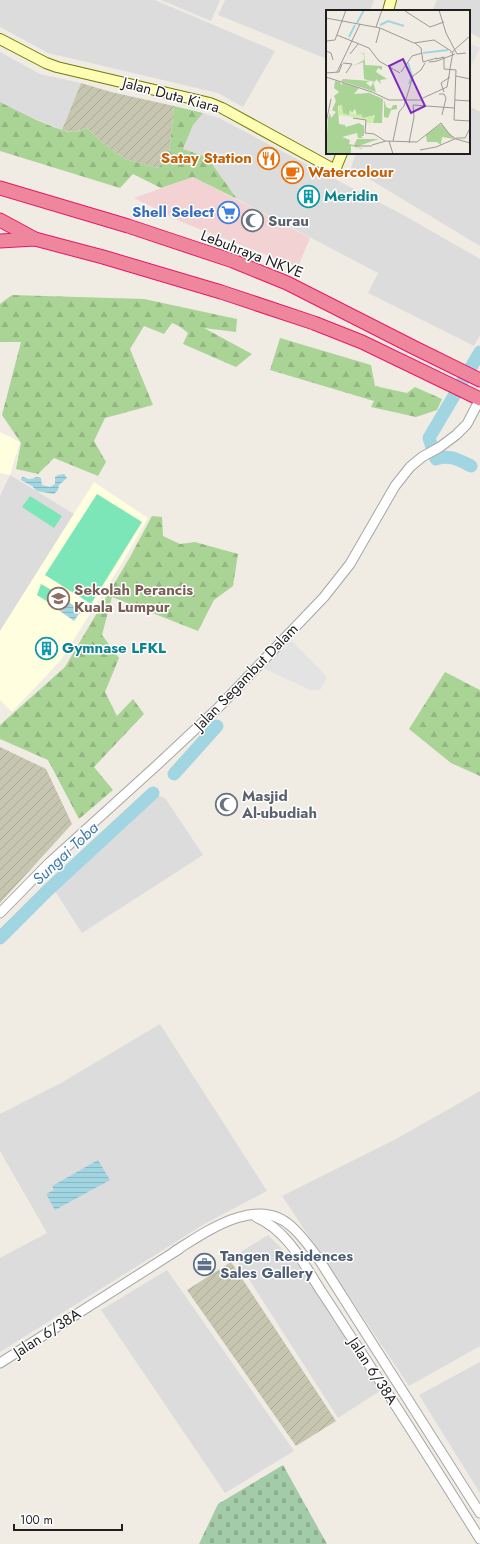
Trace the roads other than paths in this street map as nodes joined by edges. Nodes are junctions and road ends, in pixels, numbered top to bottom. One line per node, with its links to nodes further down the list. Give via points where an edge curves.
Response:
1 (391, 0): 2 (main road)
2 (388, 10)
3 (0, 39): 4 (main road, Jalan Duta Kiara, via 46,64 210,103 335,170)
4 (342, 154)
5 (0, 188): 9 (highway, Lebuhraya NKVE, via 128,226 233,261 287,283)
6 (0, 220): 7 (highway)
7 (35, 239): 8 (highway); 10 (highway, via 221,292 314,323 362,342)
8 (0, 241)
9 (480, 380)
10 (480, 399): 11 (street, Jalan Segambut Dalam, via 467,424 456,435 410,467 395,486 350,564 327,593 218,708 49,863)
11 (0, 913)
12 (253, 1215): 13 (street, Jalan 6/38A, via 270,1215 280,1219 292,1226); 14 (street, Jalan 6/38A, via 266,1221); 15 (street, Jalan 6/38A, via 225,1221)
13 (301, 1237): 14 (street, via 293,1233 289,1236); 16 (street, Jalan 6/38A, via 318,1258)
14 (289, 1243): 17 (street, Jalan 6/38A, via 394,1402)
15 (0, 1363)
16 (480, 1513)
17 (480, 1539)

